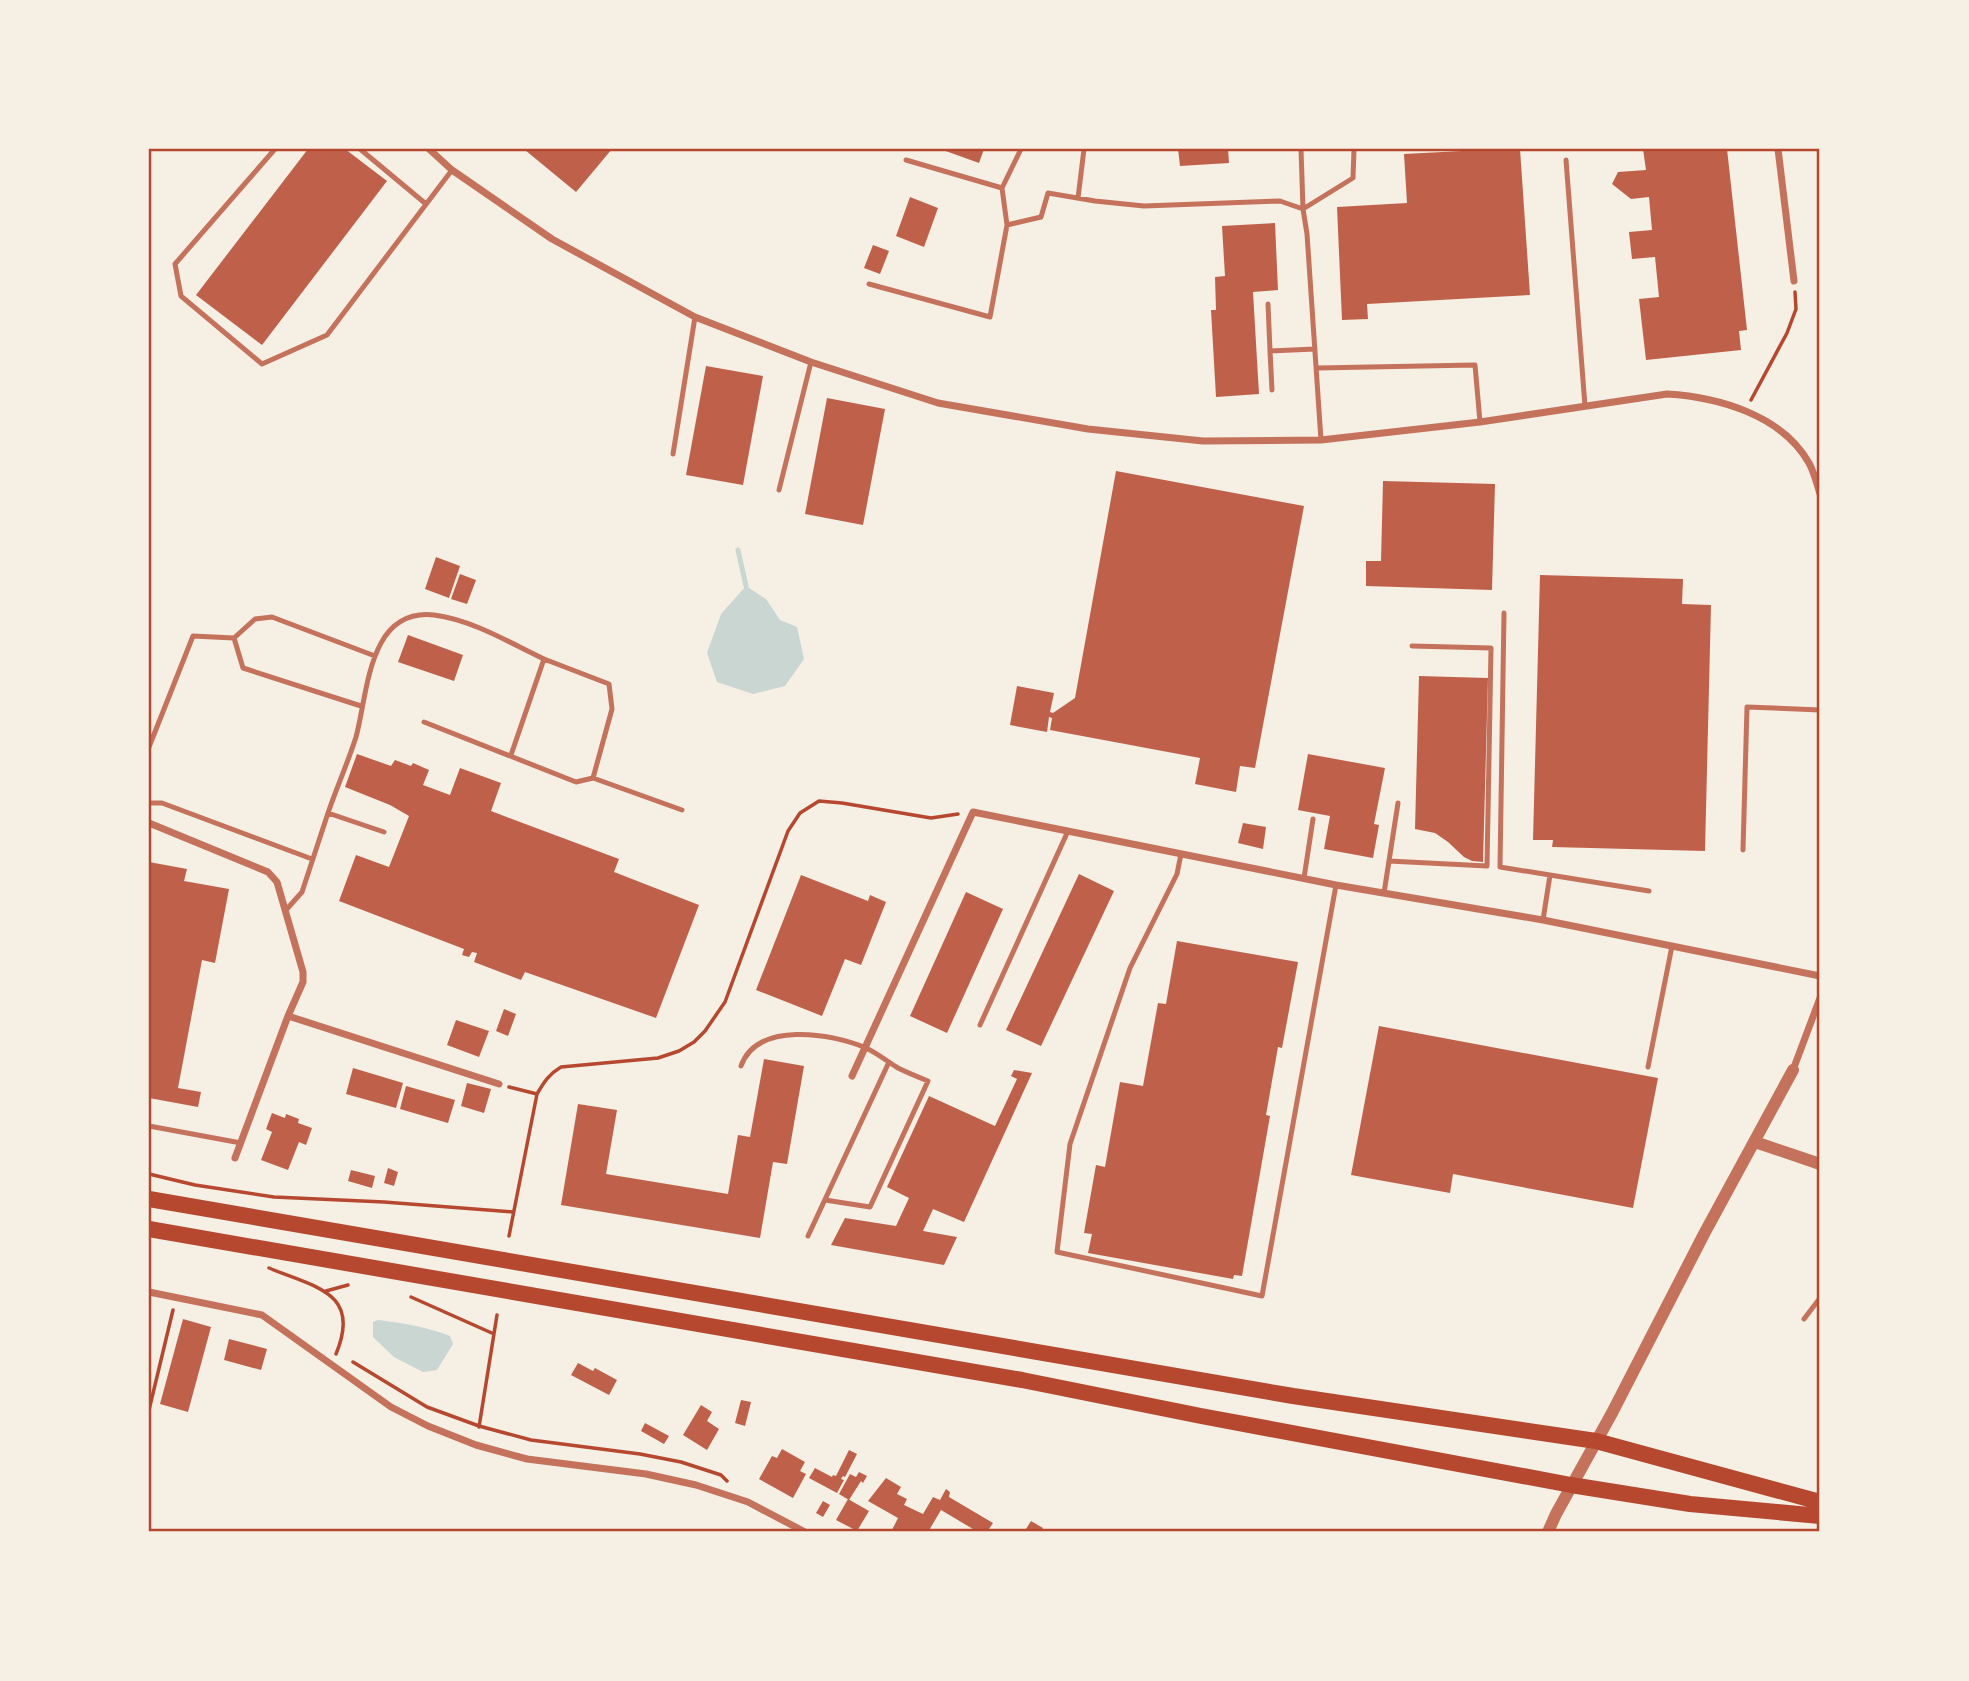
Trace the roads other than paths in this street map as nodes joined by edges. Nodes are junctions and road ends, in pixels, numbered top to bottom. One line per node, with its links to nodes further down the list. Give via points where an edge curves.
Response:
1 (275, 149): 14 (lane, via 174,264 181,296 262,364 327,335)
2 (360, 149): 14 (lane)
3 (429, 149): 11 (street)
4 (1021, 149): 12 (lane)
5 (1084, 149): 13 (lane)
6 (1301, 149): 15 (lane)
7 (1354, 149): 15 (lane, via 1353,178)
8 (1778, 149): 17 (street)
9 (906, 160): 12 (lane)
10 (1566, 160): 26 (lane)
11 (453, 170): 14 (lane); 20 (street, via 552,239)
12 (1002, 188): 16 (lane)
13 (1078, 198): 15 (lane, via 1144,206 1280,201); 16 (lane, via 1048,193 1041,217)
14 (426, 204)
15 (1303, 209): 21 (lane)
16 (1007, 225): 18 (lane, via 990,317)
17 (1794, 281)
18 (869, 284)
19 (1268, 304): 22 (lane)
20 (695, 317): 23 (street); 29 (lane)
21 (1315, 349): 22 (lane); 24 (lane)
22 (1270, 351): 25 (lane)
23 (811, 362): 28 (street, via 938,402 1088,429 1203,440); 30 (lane)
24 (1317, 368): 27 (lane, via 1475,365); 28 (lane)
25 (1272, 390)
26 (1585, 407): 27 (street); 31 (street, via 1667,394 1696,396 1745,411 1784,434 1809,463)
27 (1480, 422): 28 (street)
28 (1321, 440)
29 (673, 454)
30 (779, 490)
31 (1820, 494)
32 (1504, 613): 55 (lane, via 1500,867)
33 (234, 638): 35 (lane, via 255,619 271,617); 37 (lane, via 243,668); 40 (lane, via 193,636)
34 (1412, 646): 54 (lane, via 1491,648 1487,866)
35 (375, 656): 36 (lane, via 402,620 433,615 468,624); 37 (lane)
36 (544, 659): 41 (lane); 42 (lane, via 609,684 612,709)
37 (361, 706): 46 (lane)
38 (1820, 710): 51 (lane, via 1747,707)
39 (424, 722): 41 (lane)
40 (149, 747)
41 (511, 755): 42 (lane, via 576,782)
42 (593, 778): 45 (lane)
43 (149, 803): 53 (lane, via 162,803)
44 (1398, 803): 54 (lane)
45 (682, 810)
46 (328, 813): 50 (lane); 53 (lane)
47 (1313, 819): 56 (lane)
48 (149, 823): 60 (street, via 268,872 277,882)
49 (1068, 831): 52 (street); 66 (lane); 67 (street, via 973,812)
50 (384, 832)
51 (1743, 850)
52 (1181, 854): 56 (street); 57 (lane, via 1177,874 1130,968 1070,1144 1057,1252 1262,1296)
53 (312, 859): 60 (lane, via 302,892)
54 (1389, 862): 59 (lane)
55 (1550, 875): 58 (lane); 61 (lane)
56 (1304, 878): 57 (street)
57 (1336, 885): 59 (street)
58 (1649, 891)
59 (1384, 893): 61 (street)
60 (286, 910): 65 (street, via 303,972)
61 (1543, 920): 62 (street)
62 (1672, 946): 63 (street); 70 (lane)
63 (1820, 975)
64 (1820, 998): 71 (street)
65 (288, 1016): 73 (street); 76 (street)
66 (980, 1025)
67 (865, 1048): 68 (lane); 69 (lane, via 809,1035 774,1037 750,1049); 72 (street)
68 (889, 1062): 80 (lane); 80 (lane, via 928,1081 911,1119 870,1207)
69 (741, 1066)
70 (1648, 1067)
71 (1793, 1070): 75 (street)
72 (852, 1076)
73 (499, 1084)
74 (149, 1126): 76 (lane)
75 (1755, 1142): 78 (street); 86 (street)
76 (241, 1143): 77 (street)
77 (235, 1158)
78 (1820, 1164)
79 (149, 1199): 86 (main road, via 1265,1392)
80 (825, 1200): 82 (lane)
81 (149, 1229): 87 (main road, via 1023,1380)
82 (808, 1236)
83 (149, 1292): 90 (street, via 262,1315 391,1407 476,1445 527,1459 696,1485 748,1502)
84 (1820, 1298): 85 (lane)
85 (1804, 1318)
86 (1596, 1441): 87 (street); 88 (main road)
87 (1571, 1485): 89 (main road, via 1690,1504); 91 (street)
88 (1820, 1502)
89 (1820, 1516)
90 (806, 1532)
91 (1548, 1532)

